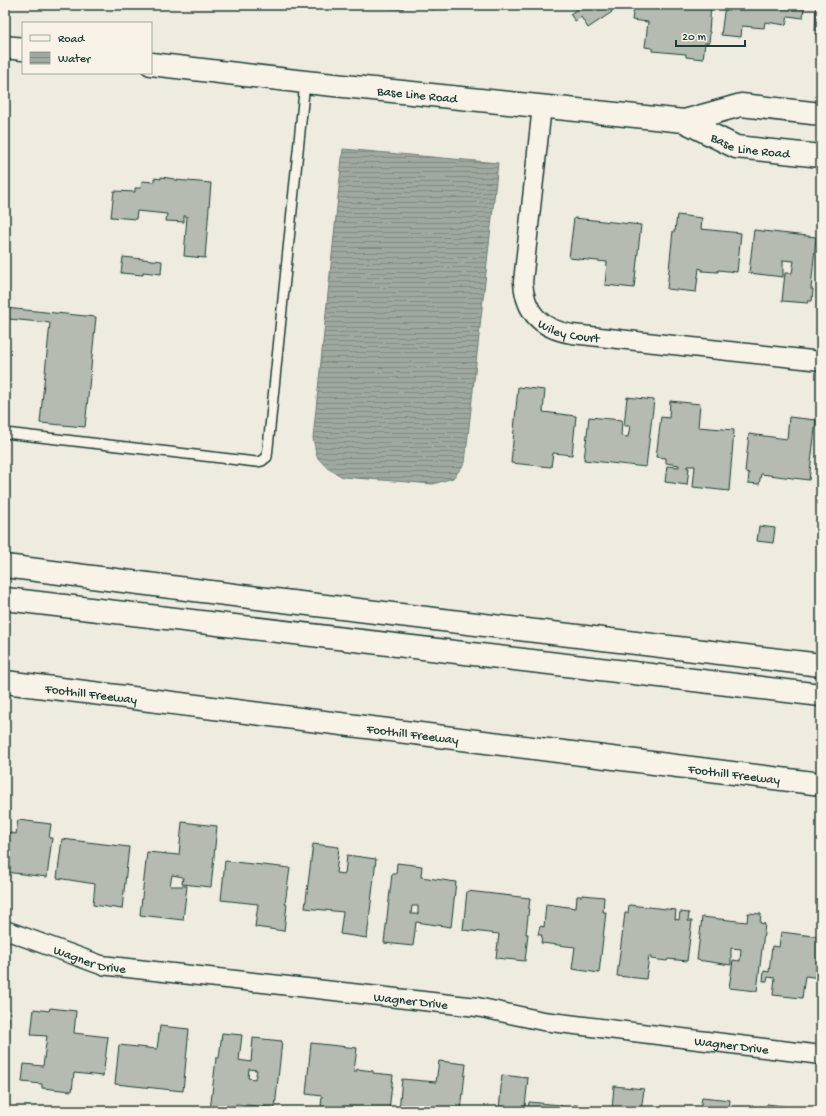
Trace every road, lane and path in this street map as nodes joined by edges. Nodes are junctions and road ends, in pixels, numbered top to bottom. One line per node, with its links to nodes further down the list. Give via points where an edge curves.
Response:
1 (5, 47): 2 (main road)
2 (22, 50)
3 (152, 64): 4 (main road, Base Line Road)
4 (305, 82): 5 (main road, Base Line Road); 10 (lane, via 267,458 256,462)
5 (542, 106): 7 (main road, Base Line Road); 9 (street, Wiley Court, via 523,282 526,302 538,320 554,330 572,334)
6 (821, 114): 7 (main road, Base Line Road, via 741,105)
7 (684, 121): 8 (main road, Base Line Road, via 736,147)
8 (821, 156)
9 (821, 361)
10 (5, 433)
11 (5, 566): 13 (main road)
12 (5, 599): 15 (main road)
13 (821, 665)
14 (5, 682): 16 (main road, Foothill Freeway)
15 (821, 695)
16 (821, 784)
17 (5, 930): 18 (street, Wagner Drive, via 101,965 477,1007 543,1021)
18 (821, 1055)

